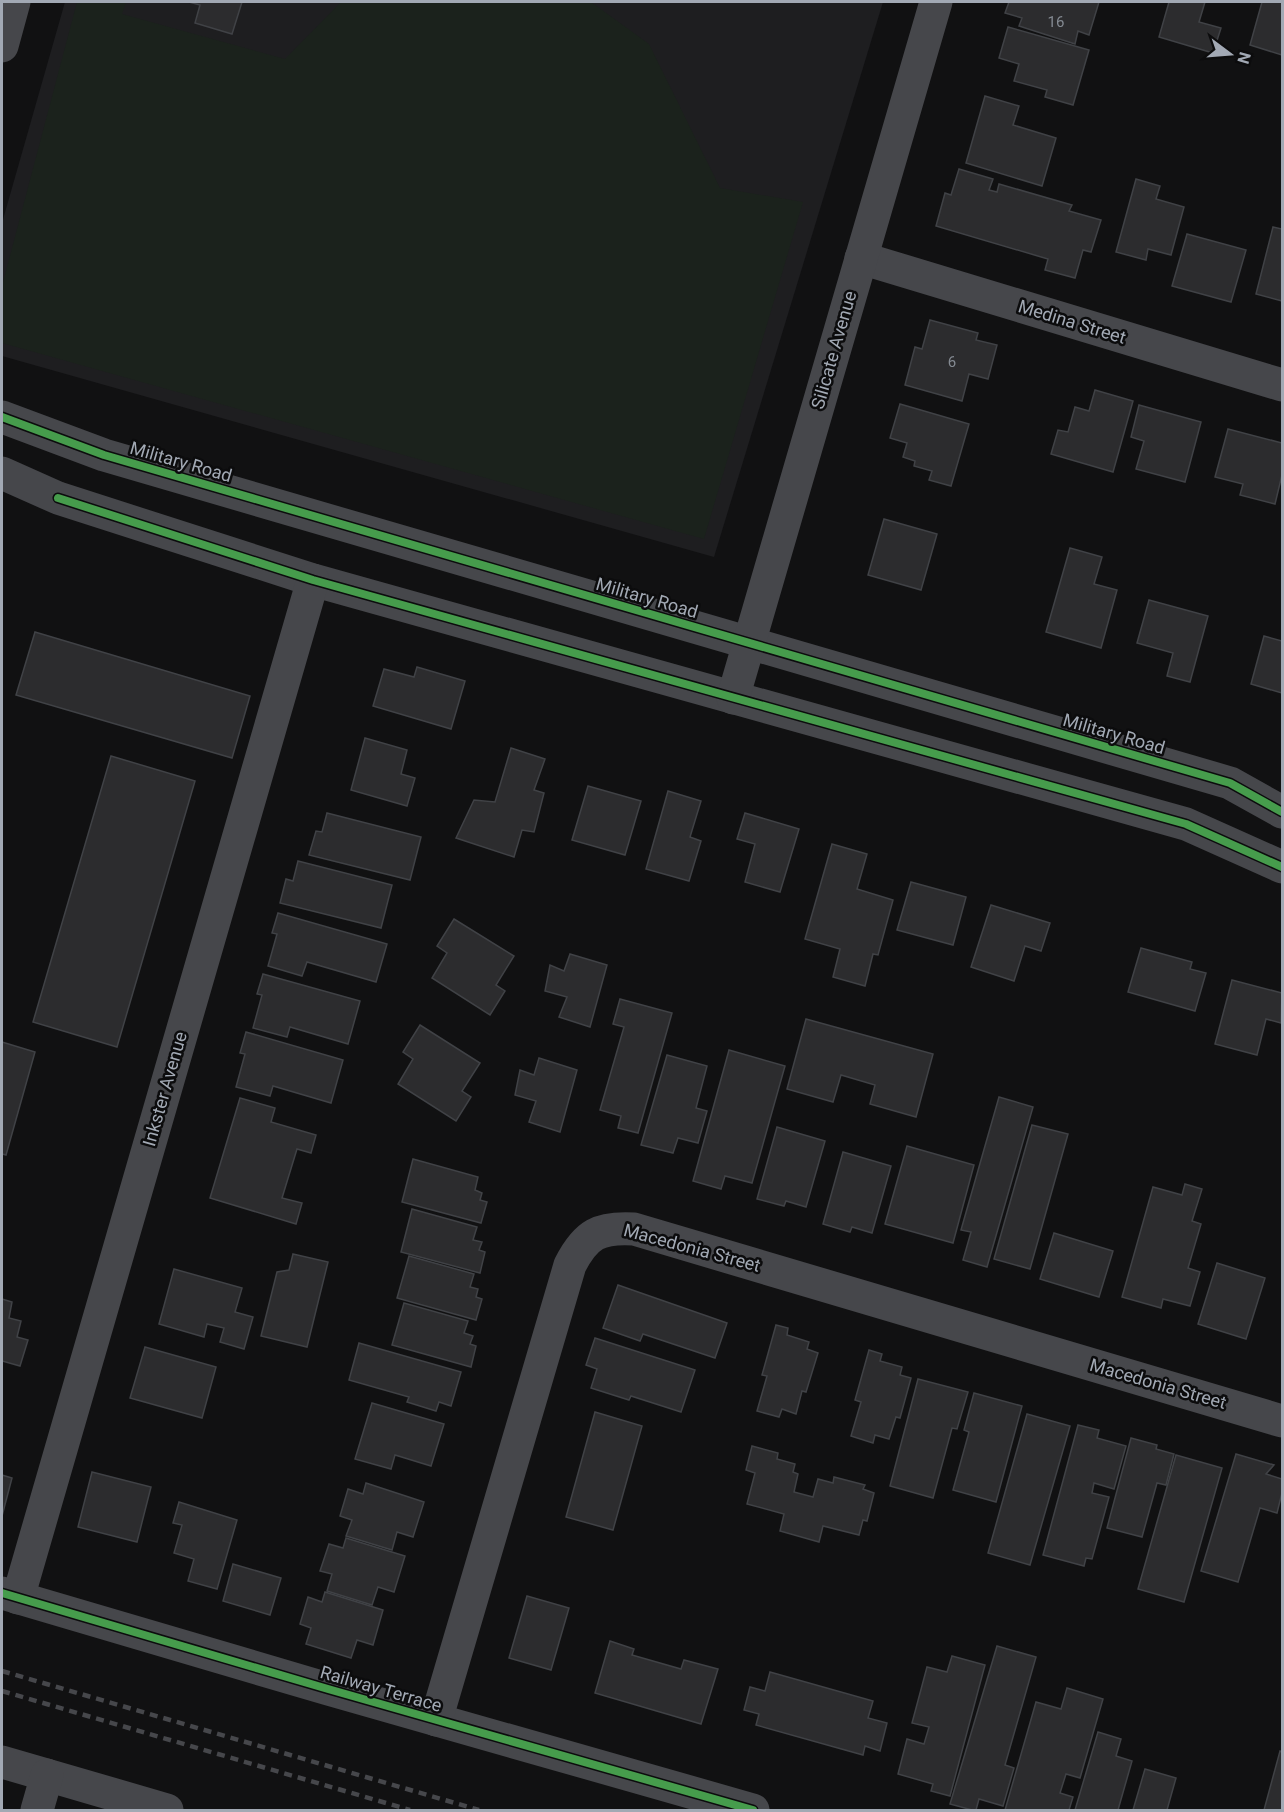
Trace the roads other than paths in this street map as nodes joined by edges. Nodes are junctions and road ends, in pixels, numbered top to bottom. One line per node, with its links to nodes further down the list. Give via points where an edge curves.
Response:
1 (14, 2): 3 (street)
2 (936, 2): 4 (street, Silicate Avenue)
3 (2, 46)
4 (861, 258): 5 (street, Medina Street); 9 (street, Silicate Avenue)
5 (1282, 385)
6 (2, 417): 9 (street, Military Road, via 104,455)
7 (2, 473): 8 (street, via 58,498)
8 (313, 580): 10 (street); 14 (street, Inkster Avenue)
9 (749, 643): 10 (street, Silicate Avenue); 11 (street, Military Road, via 1230,783)
10 (733, 698): 12 (street, via 1186,824)
11 (1282, 812)
12 (1282, 867)
13 (1282, 1421): 15 (street, Macedonia Street, via 634,1229 612,1228 594,1233 579,1247 570,1265)
14 (10, 1595): 15 (street, Railway Terrace)
15 (436, 1720): 20 (street, Railway Terrace)
16 (2, 1762): 17 (street)
17 (47, 1775): 18 (street); 19 (street)
18 (37, 1810)
19 (166, 1810)
20 (753, 1810)

